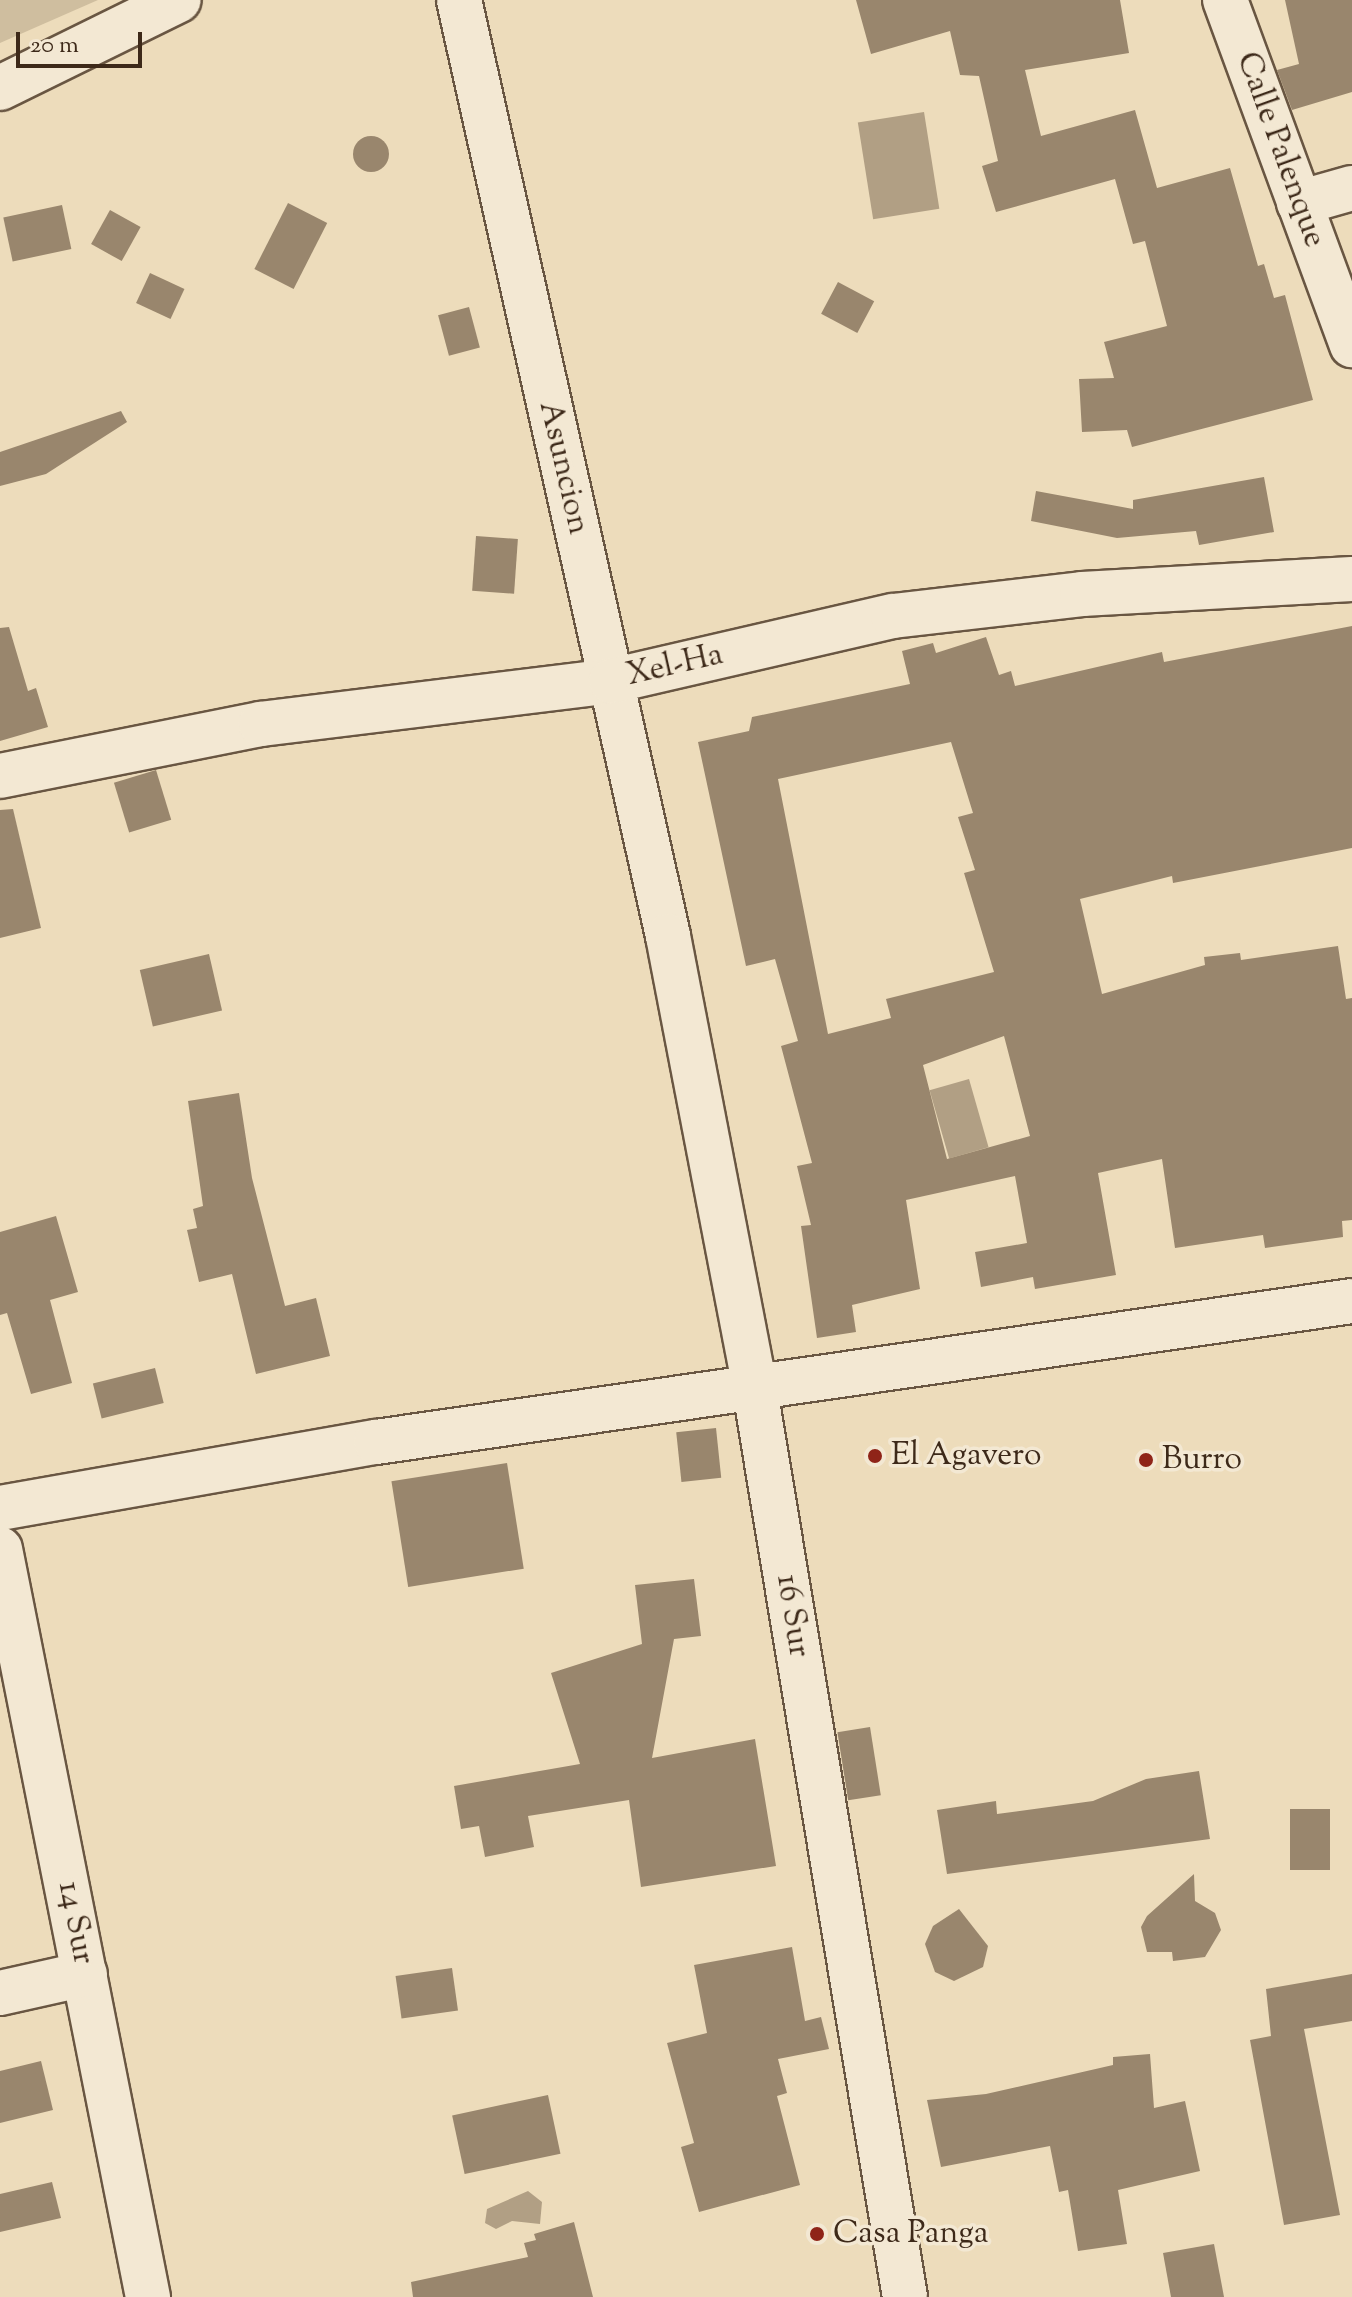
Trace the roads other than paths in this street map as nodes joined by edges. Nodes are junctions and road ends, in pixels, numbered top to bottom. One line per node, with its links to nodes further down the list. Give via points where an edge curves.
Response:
1 (179, 0): 4 (street)
2 (459, 0): 9 (street, Asuncion)
3 (1225, 0): 6 (street, Calle Palenque)
4 (0, 88)
5 (1352, 188): 6 (street)
6 (1299, 203): 7 (street, Calle Palenque)
7 (1352, 345)
8 (1352, 579): 9 (street, Xel-Ha, via 990,602 893,616)
9 (611, 681): 10 (street, Xel-Ha, via 261,724); 11 (street, Asuncion)
10 (0, 776)
11 (668, 936): 13 (street, 16 Sur)
12 (1352, 1301): 13 (street)
13 (754, 1384): 14 (street); 19 (street, 16 Sur)
14 (0, 1508)
15 (0, 1549): 16 (street, 14 Sur)
16 (85, 1974): 17 (street); 18 (street, 14 Sur)
17 (0, 1993)
18 (148, 2297)
19 (905, 2297)

